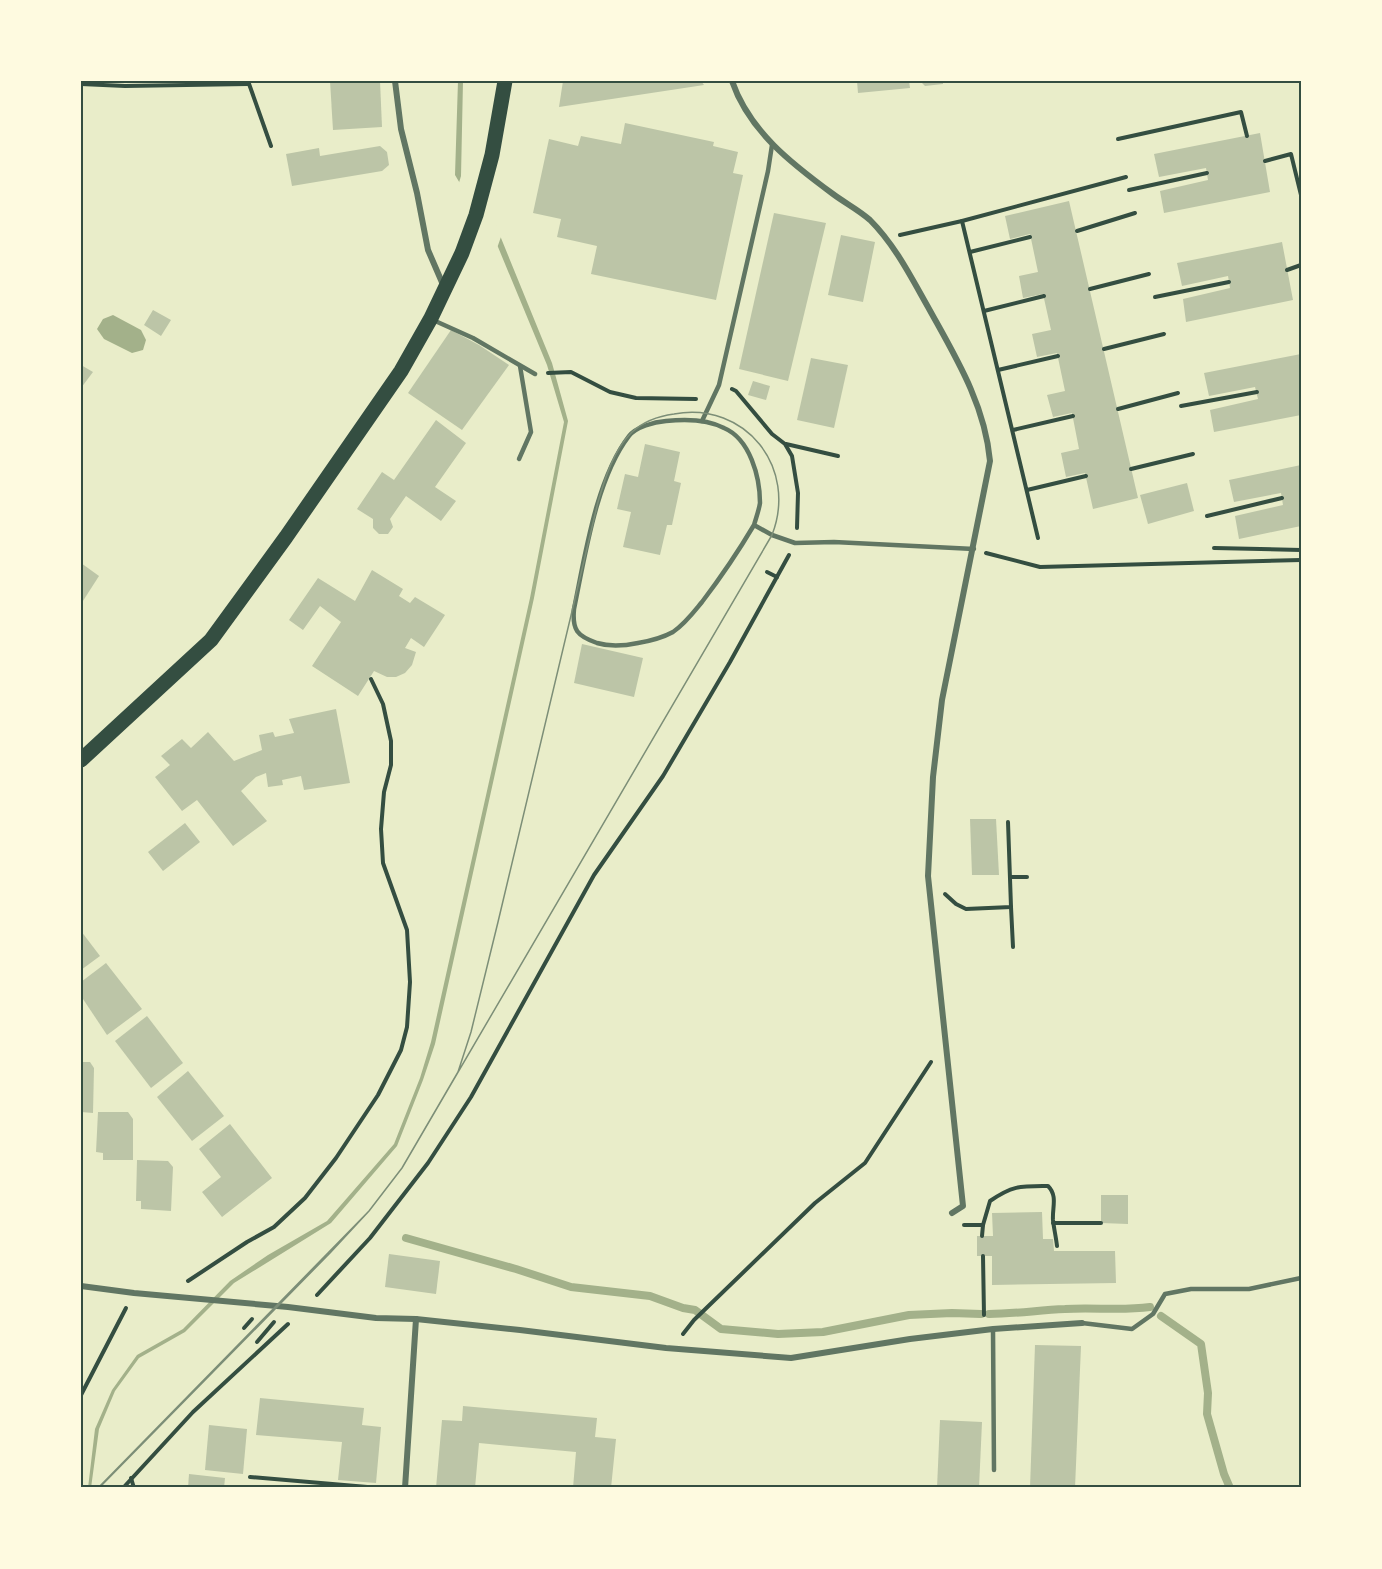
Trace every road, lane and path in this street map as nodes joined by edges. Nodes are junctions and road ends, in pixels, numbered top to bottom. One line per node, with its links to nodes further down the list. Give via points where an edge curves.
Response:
1 (395, 81): 25 (street, via 428,250)
2 (505, 81): 25 (main road, via 487,176 462,253)
3 (732, 81): 8 (street, via 739,102)
4 (248, 82): 5 (path); 9 (path)
5 (81, 84)
6 (1246, 136): 7 (path, via 1241,112)
7 (1119, 139)
8 (772, 145): 19 (street, via 868,218); 37 (lane)
9 (271, 146)
10 (1265, 161): 14 (path, via 1291,154)
11 (1207, 173): 13 (path)
12 (1126, 177): 16 (path)
13 (1129, 190)
14 (1301, 195)
15 (1135, 213): 17 (path)
16 (962, 220): 19 (path); 20 (path)
17 (1077, 231)
18 (1030, 237): 20 (path)
19 (887, 238): 59 (street, via 977,401 990,461)
20 (970, 252): 29 (path)
21 (1301, 265): 22 (path)
22 (1287, 270)
23 (1149, 274): 26 (path)
24 (1229, 282): 28 (path)
25 (445, 289): 30 (main road)
26 (1090, 289)
27 (1044, 296): 29 (path)
28 (1155, 297)
29 (984, 311): 35 (path)
30 (431, 318): 34 (lane); 65 (main road, via 401,371 212,640)
31 (1164, 334): 32 (path)
32 (1104, 349)
33 (1058, 356): 35 (path)
34 (520, 365): 36 (lane); 49 (lane, via 531,432)
35 (998, 370): 45 (path)
36 (535, 374): 40 (path, via 572,372 610,392 636,398)
37 (719, 385): 40 (lane); 46 (path, via 736,391)
38 (1257, 392): 41 (path)
39 (1178, 393): 42 (path)
40 (711, 400): 44 (lane)
41 (1181, 406)
42 (1118, 409)
43 (1072, 416): 45 (path)
44 (702, 421): 55 (lane, via 726,428 750,458 760,506); 55 (lane, via 649,424 630,434 619,452 605,479 582,572 574,611 577,632 599,644 623,646 674,632 690,618 730,566)
45 (1012, 430): 52 (path)
46 (785, 444): 48 (path); 57 (path, via 792,456 798,493)
47 (1193, 454): 50 (path)
48 (838, 456)
49 (519, 459)
50 (1131, 469)
51 (1086, 476): 52 (path)
52 (1027, 490): 56 (path)
53 (1282, 498): 54 (path)
54 (1207, 516)
55 (754, 525): 57 (lane)
56 (1038, 538)
57 (795, 543): 59 (lane); 63 (path)
58 (1214, 548): 60 (path)
59 (974, 549): 61 (path, via 1040,567); 67 (street, via 942,700)
60 (1301, 550)
61 (1301, 560)
62 (767, 572): 63 (path)
63 (777, 577): 85 (path, via 663,776 594,876 471,1097 428,1163 370,1238)
64 (371, 679): 83 (path, via 383,704 391,741 381,829 383,862 407,930 410,982 401,1050 378,1095 305,1198 274,1227 194,1276)
65 (81, 760)
66 (1008, 822): 68 (path)
67 (928, 876): 70 (path, via 966,909); 72 (street)
68 (1010, 877): 69 (path); 70 (path)
69 (1027, 877)
70 (1011, 907): 71 (path)
71 (1013, 947)
72 (946, 1043): 73 (street, via 963,1206); 87 (path, via 865,1163 815,1203)
73 (952, 1213): 76 (path, via 955,1224)
74 (1053, 1223): 75 (path); 76 (path, via 1054,1199 1048,1186 1017,1186 990,1201); 78 (path)
75 (1101, 1223)
76 (983, 1225): 77 (path)
77 (982, 1236)
78 (1057, 1246)
79 (983, 1256): 90 (path)
80 (1301, 1278): 88 (lane, via 1250,1289 1191,1289 1165,1294 1153,1314 1132,1329)
81 (81, 1286): 82 (street)
82 (134, 1293): 83 (street); 92 (path)
83 (170, 1296): 84 (street)
84 (288, 1307): 85 (street); 91 (path)
85 (304, 1309): 86 (street); 95 (path, via 194,1412)
86 (416, 1319): 90 (street, via 791,1358); 99 (street)
87 (694, 1320)
88 (1082, 1323): 89 (street)
89 (993, 1329): 90 (street); 93 (lane)
90 (985, 1330)
91 (257, 1342)
92 (81, 1395)
93 (994, 1470)
94 (250, 1477): 98 (path)
95 (131, 1478): 96 (path); 97 (path)
96 (123, 1488)
97 (134, 1488)
98 (378, 1488)
99 (405, 1488)

